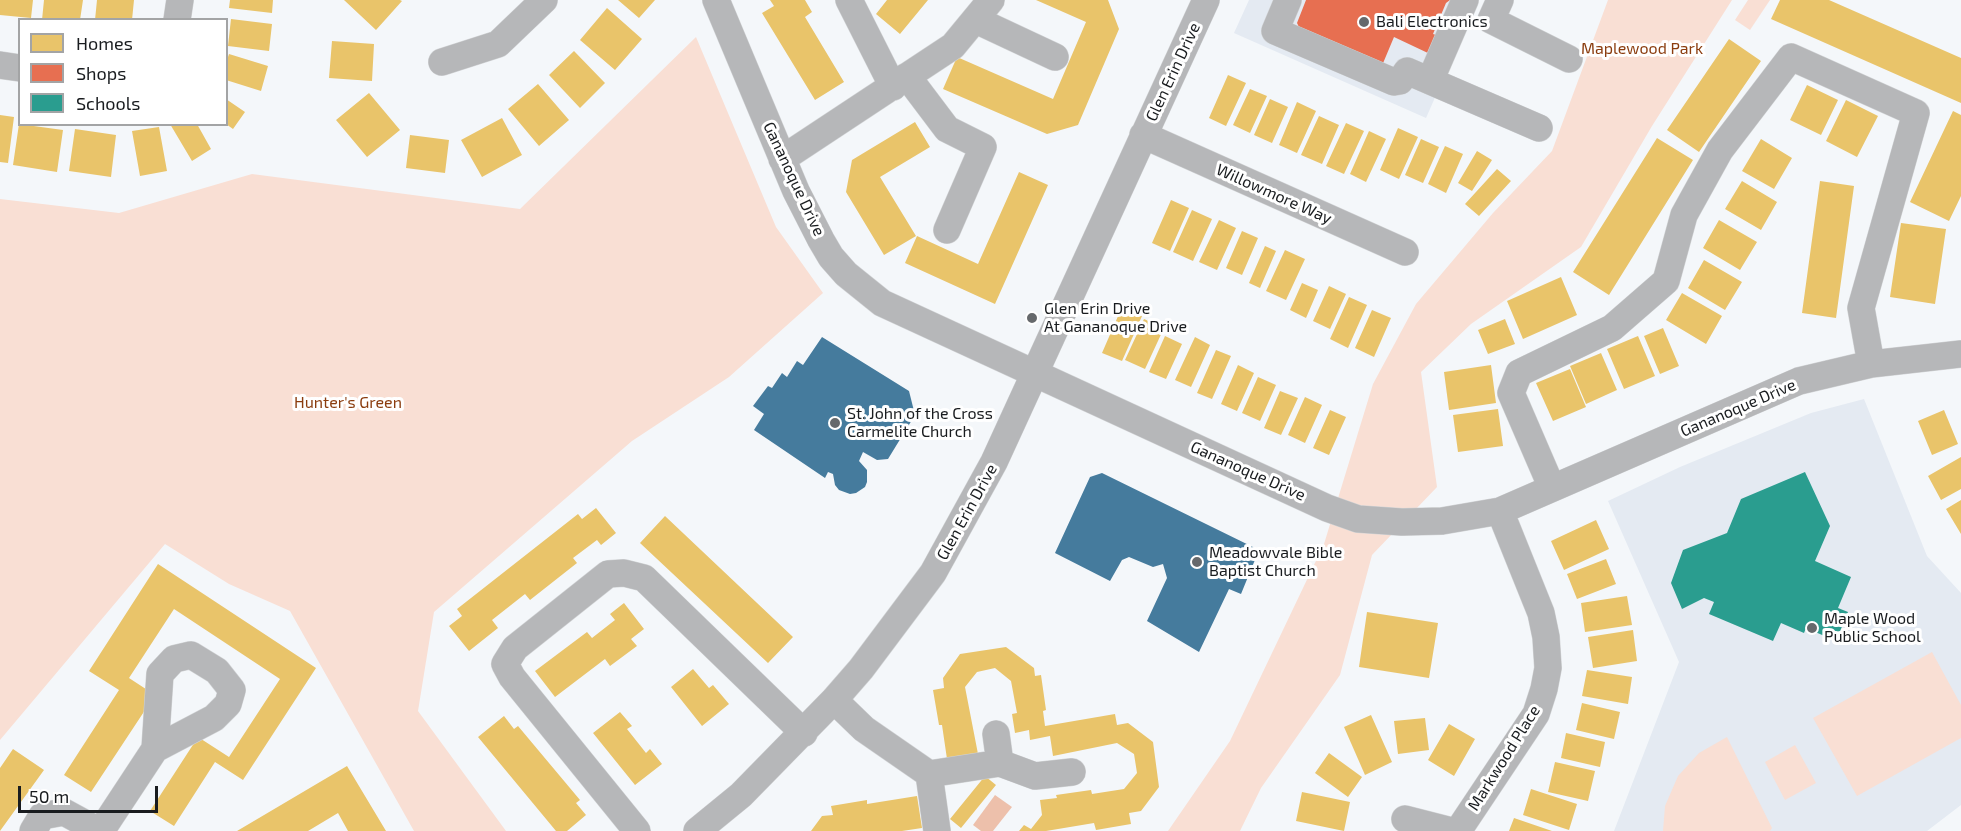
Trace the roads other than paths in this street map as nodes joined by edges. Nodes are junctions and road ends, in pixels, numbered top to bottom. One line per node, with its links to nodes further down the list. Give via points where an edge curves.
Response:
1 (180, 0): 10 (street)
2 (544, 0): 13 (street, via 498,44)
3 (716, 0): 20 (street, Gananoque Drive)
4 (849, 0): 17 (street)
5 (1206, 0): 19 (street, Glen Erin Drive)
6 (1288, 0): 16 (street, via 1275,31 1394,82 1400,81 1407,71)
7 (1465, 0): 16 (street)
8 (1500, 0): 12 (street, via 1491,20)
9 (984, 10): 11 (street); 17 (street, via 953,46)
10 (177, 18)
11 (1055, 57)
12 (1569, 58)
13 (442, 62)
14 (0, 65): 15 (street)
15 (18, 68)
16 (1430, 81): 18 (street)
17 (900, 82): 20 (street); 21 (street, via 946,129 983,147)
18 (1539, 128)
19 (1143, 135): 22 (street, Willowmore Way); 25 (street, Glen Erin Drive)
20 (782, 159): 25 (street, Gananoque Drive, via 821,240 846,274 882,303)
21 (947, 230)
22 (1405, 252)
23 (1961, 354): 24 (street, Gananoque Drive)
24 (1870, 364): 26 (street, Gananoque Drive, via 1799,381); 26 (street, via 1861,308 1916,113 1791,57 1720,150 1684,215 1666,280 1612,328 1519,373 1510,393)
25 (1033, 374): 27 (street, Gananoque Drive, via 1358,519 1442,521); 28 (street, Glen Erin Drive, via 994,462 933,573)
26 (1552, 488): 27 (street, Gananoque Drive)
27 (1500, 511): 42 (street, Markwood Place, via 1541,613 1548,668 1536,714)
28 (834, 700): 29 (street, Glen Erin Drive); 34 (street, via 864,729)
29 (804, 733): 38 (street, via 644,578 608,574 514,648 505,664); 39 (street, Glen Erin Drive, via 741,795)
30 (996, 734): 32 (street)
31 (155, 749): 37 (street)
32 (1000, 763): 33 (street, via 1035,776); 34 (street)
33 (1072, 772)
34 (929, 774): 40 (street)
35 (1406, 819): 41 (street)
36 (33, 831): 37 (street, via 42,816 64,812)
37 (100, 831)
38 (637, 831)
39 (697, 831)
40 (937, 831)
41 (1452, 831)
42 (1458, 831)

